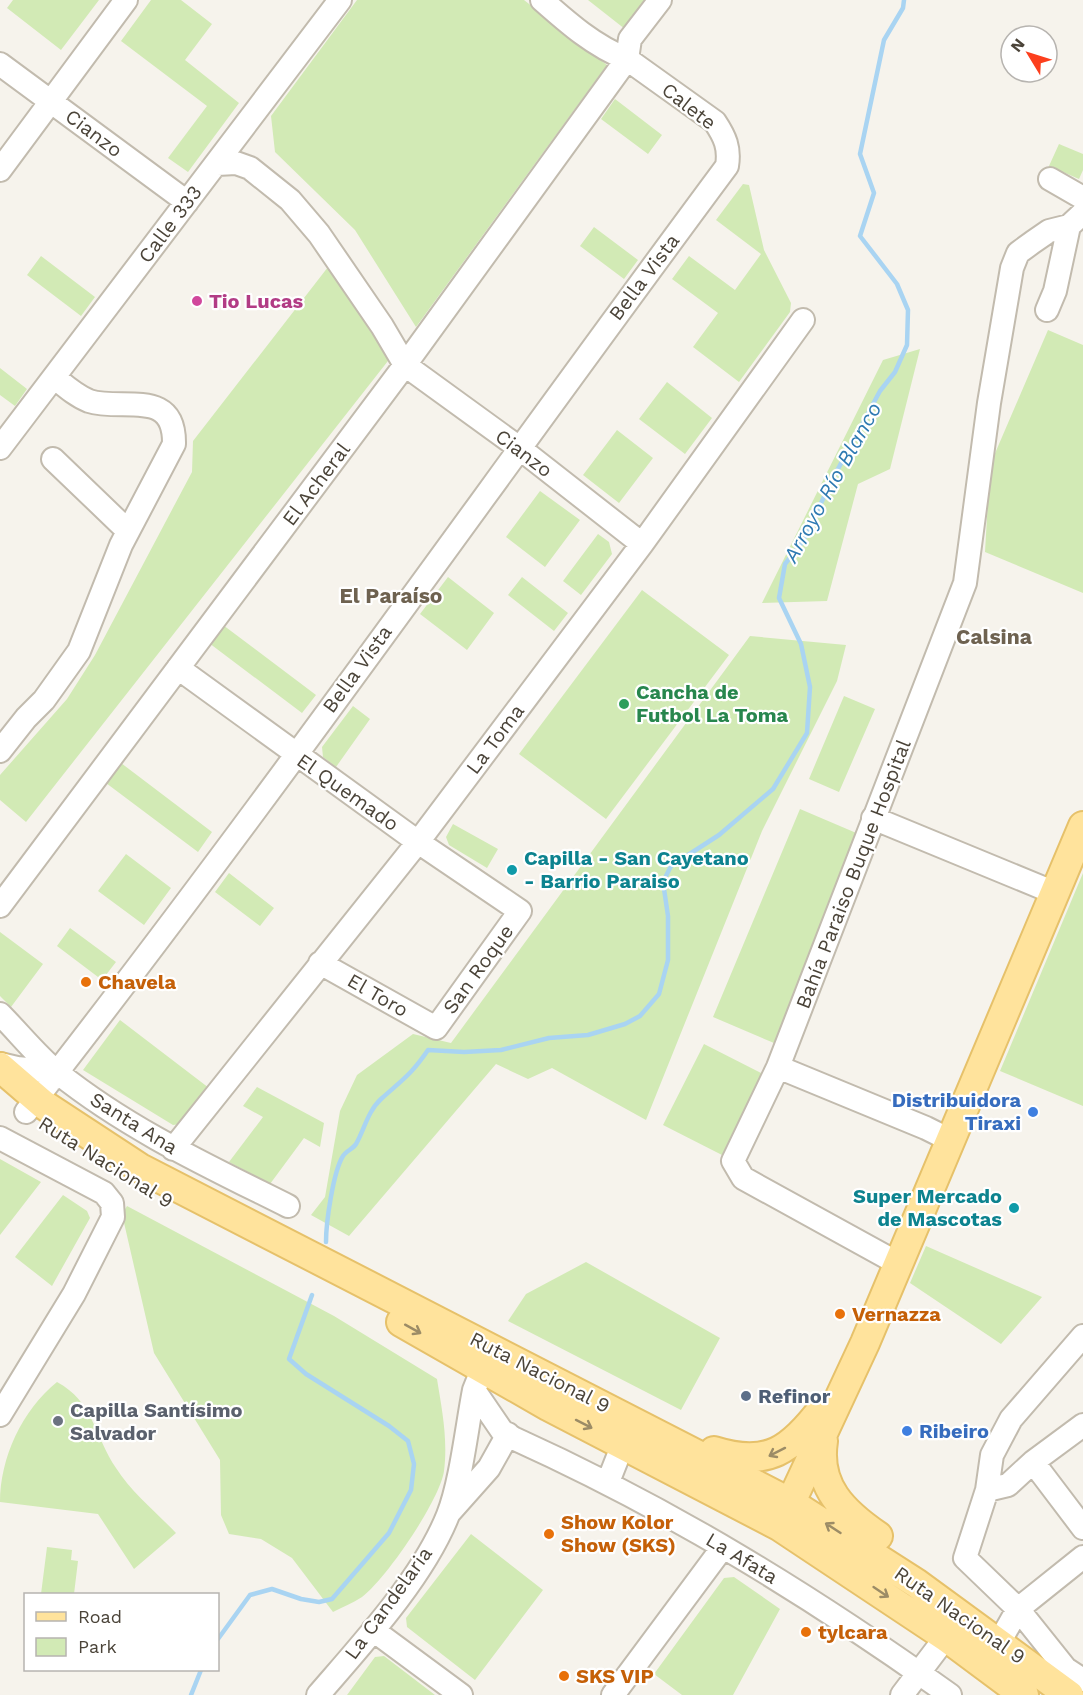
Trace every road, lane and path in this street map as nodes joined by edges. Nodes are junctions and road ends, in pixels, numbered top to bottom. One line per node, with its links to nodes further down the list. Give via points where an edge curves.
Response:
1 (126, 0): 7 (street)
2 (340, 0): 8 (street, Calle 333)
3 (542, 0): 5 (street, Calete, via 573,28)
4 (660, 0): 5 (street, El Acheral, via 630,39)
5 (627, 59): 10 (street, Calete, via 715,122 729,153); 19 (street, El Acheral)
6 (0, 64): 7 (street, Cianzo)
7 (51, 101): 12 (street); 15 (street, Cianzo)
8 (238, 136): 9 (street, Calle 333); 11 (street)
9 (218, 164): 11 (street, via 236,163); 15 (street, Calle 333)
10 (727, 166): 21 (street, Bella Vista)
11 (250, 168): 19 (street, via 290,200 319,234)
12 (0, 170)
13 (1050, 179): 14 (street)
14 (1083, 198)
15 (187, 202): 20 (street, Calle 333)
16 (1076, 220): 17 (street); 29 (street, Bahía Paraiso Buque Hospital, via 1049,231 1018,253 1012,268 989,403 966,583)
17 (1047, 310)
18 (803, 320): 25 (street, La Toma)
19 (405, 365): 21 (street, Cianzo); 26 (street, El Acheral)
20 (54, 377): 22 (street, Calle 333); 24 (street, via 90,401 144,404 164,413 174,428 168,460)
21 (518, 447): 25 (street, Cianzo); 28 (street, Bella Vista)
22 (0, 448)
23 (53, 459): 24 (street)
24 (128, 531): 27 (street, via 79,651)
25 (642, 544): 31 (street, La Toma)
26 (178, 668): 28 (street, El Quemado); 33 (street, El Acheral)
27 (0, 751)
28 (295, 755): 31 (street, El Quemado); 40 (street, Bella Vista)
29 (873, 818): 32 (street); 39 (street, Bahía Paraiso Buque Hospital)
30 (1083, 826): 32 (main road)
31 (418, 842): 34 (street, El Quemado); 35 (street, La Toma)
32 (1054, 893): 45 (main road)
33 (0, 906)
34 (520, 911): 37 (street, San Roque)
35 (320, 963): 37 (street, El Toro); 46 (street, La Toma)
36 (0, 1014): 40 (street, Santa Ana)
37 (436, 1028)
38 (0, 1066): 40 (street); 42 (main road, Ruta Nacional 9)
39 (778, 1067): 45 (street); 48 (street, Bahía Paraiso Buque Hospital, via 733,1161 743,1178)
40 (56, 1072): 42 (street, Bella Vista); 43 (street, via 56,1094); 46 (street, Santa Ana, via 111,1112)
41 (0, 1090): 42 (main road, Ruta Nacional 9)
42 (31, 1106): 43 (main road, Ruta Nacional 9); 51 (main road, Ruta Nacional 9, one-way to 51, via 90,1156 147,1190 332,1285)
43 (72, 1126): 56 (main road, Ruta Nacional 9, via 140,1168)
44 (0, 1138): 52 (street, via 105,1193 112,1203 113,1217 74,1294)
45 (952, 1141): 48 (main road)
46 (173, 1149): 47 (street, Santa Ana)
47 (288, 1206)
48 (899, 1264): 50 (main road)
49 (1083, 1336): 60 (street, via 1011,1419 992,1455)
50 (865, 1343): 53 (main road); 56 (main road, one-way to 56, via 805,1431 769,1457 729,1456)
51 (479, 1378): 55 (street, La Afata, via 502,1431); 57 (main road, Ruta Nacional 9, one-way to 57, via 548,1406); 61 (street, La Candelaria)
52 (0, 1415)
53 (830, 1418): 62 (main road); 66 (main road, via 822,1449 822,1468 825,1481 842,1509)
54 (1083, 1425): 58 (street)
55 (508, 1434): 59 (street, La Afata); 61 (street, via 489,1468)
56 (663, 1436): 62 (main road, Ruta Nacional 9)
57 (623, 1444): 59 (street); 62 (main road, Ruta Nacional 9)
58 (1033, 1462): 60 (street, via 1008,1485); 63 (street)
59 (608, 1482): 64 (street, La Afata)
60 (987, 1490): 66 (street, via 964,1558)
61 (448, 1514): 67 (street, La Candelaria, via 422,1563)
62 (785, 1514): 68 (main road, Ruta Nacional 9, one-way to 68); 71 (main road, Ruta Nacional 9, one-way to 62, via 916,1582)
63 (1083, 1528)
64 (723, 1547): 69 (street, La Afata, via 812,1600); 74 (street)
65 (1083, 1557): 66 (street)
66 (1011, 1621): 70 (street); 71 (main road)
67 (374, 1630): 72 (street, La Candelaria); 73 (street)
68 (946, 1637): 69 (street); 77 (main road, Ruta Nacional 9)
69 (919, 1673): 75 (street); 76 (street, La Afata)
70 (1083, 1680)
71 (1062, 1689)
72 (318, 1695)
73 (461, 1695)
74 (613, 1695)
75 (902, 1695)
76 (951, 1695)
77 (1024, 1695)

